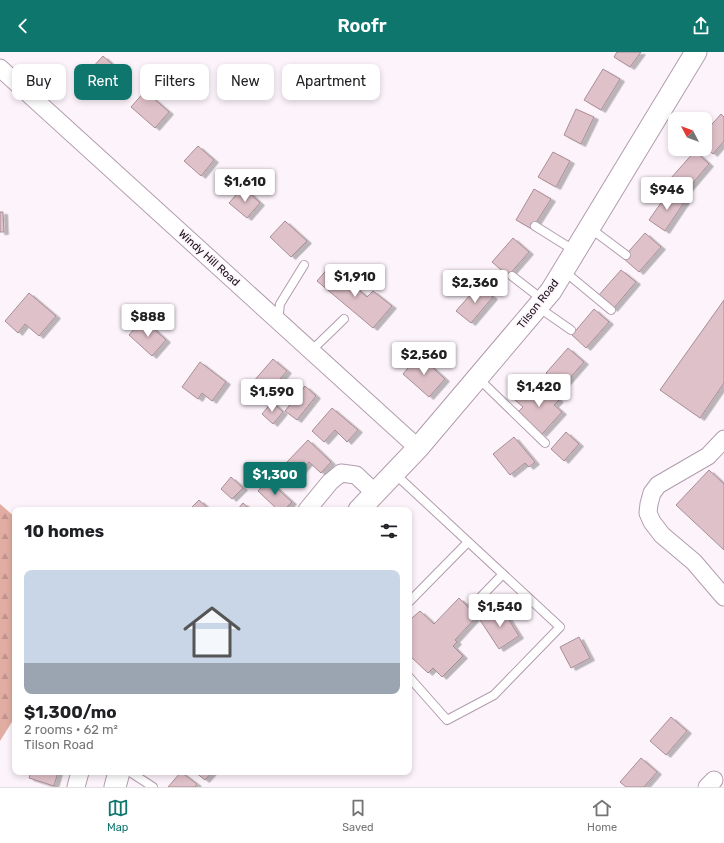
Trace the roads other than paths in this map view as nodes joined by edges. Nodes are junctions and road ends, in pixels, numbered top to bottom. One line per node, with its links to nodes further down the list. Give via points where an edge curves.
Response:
1 (696, 52): 4 (street, Tilson Road)
2 (0, 68): 13 (street, Windy Hill Road)
3 (535, 226): 5 (lane)
4 (590, 228): 5 (street, Tilson Road); 6 (lane)
5 (576, 251): 8 (street, Tilson Road)
6 (626, 255)
7 (304, 265): 13 (lane, via 280,304)
8 (564, 271): 10 (street, Tilson Road); 11 (lane)
9 (512, 276): 10 (lane)
10 (541, 303): 14 (lane); 16 (street, Tilson Road)
11 (611, 310)
12 (344, 320): 15 (lane)
13 (278, 321): 15 (street, Windy Hill Road)
14 (571, 330)
15 (311, 351): 19 (street, Windy Hill Road)
16 (478, 378): 18 (lane); 19 (street, Tilson Road)
17 (724, 439): 26 (street, via 708,456 658,485 652,494 648,513 662,535 694,562)
18 (545, 443)
19 (418, 448): 20 (street, Tilson Road)
20 (394, 473): 21 (street, Tilson Road); 24 (lane)
21 (375, 493): 22 (street, via 356,475 341,473); 23 (street, Tilson Road)
22 (309, 507)
23 (362, 507)
24 (468, 542): 25 (lane); 27 (lane)
25 (503, 574): 28 (lane); 29 (lane, via 560,627 494,694 447,720)
26 (724, 597)
27 (412, 599)
28 (473, 605)
29 (412, 680)
30 (79, 775): 33 (street)
31 (117, 775): 34 (street)
32 (135, 775): 35 (lane)
33 (76, 787)
34 (114, 787)
35 (153, 787)

